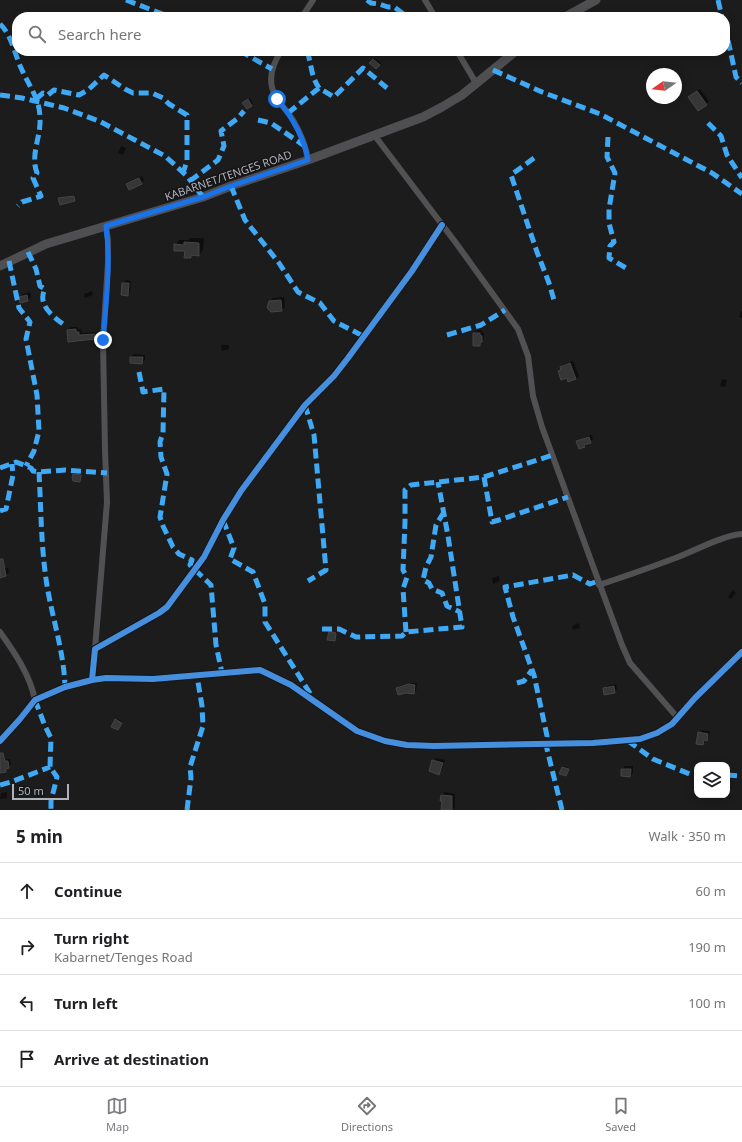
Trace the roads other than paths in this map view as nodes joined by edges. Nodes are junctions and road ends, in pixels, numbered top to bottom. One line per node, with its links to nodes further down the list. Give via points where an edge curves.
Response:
1 (313, 0): 4 (street)
2 (425, 0): 5 (street)
3 (596, 0): 6 (street)
4 (305, 12)
5 (432, 12)
6 (574, 12)
7 (278, 56): 12 (street, via 272,69 273,92 296,125 306,147)
8 (460, 56): 10 (street)
9 (510, 56): 10 (street, KABARNET/TENGES ROAD)
10 (476, 83): 11 (street, KABARNET/TENGES ROAD, via 442,108)
11 (375, 136): 12 (street, KABARNET/TENGES ROAD); 13 (street)
12 (308, 160): 14 (street, KABARNET/TENGES ROAD, via 203,197)
13 (442, 225): 17 (street, via 513,322 524,342 533,396 542,427); 19 (street, via 412,271 348,358 305,405 241,491 204,557 167,607)
14 (106, 226): 15 (street, KABARNET/TENGES ROAD, via 46,244); 19 (street, via 108,262 103,348 108,502)
15 (0, 266)
16 (742, 534): 17 (street)
17 (600, 585): 23 (street, via 630,663)
18 (0, 632): 22 (street, via 25,673)
19 (95, 648): 21 (street)
20 (742, 652): 23 (street)
21 (92, 680): 22 (street, via 65,687); 23 (street, via 153,679 260,670 291,685 357,731 385,741 407,745 546,745 624,741 657,733 672,724)
22 (35, 700): 24 (street)
23 (677, 717)
24 (0, 741)

